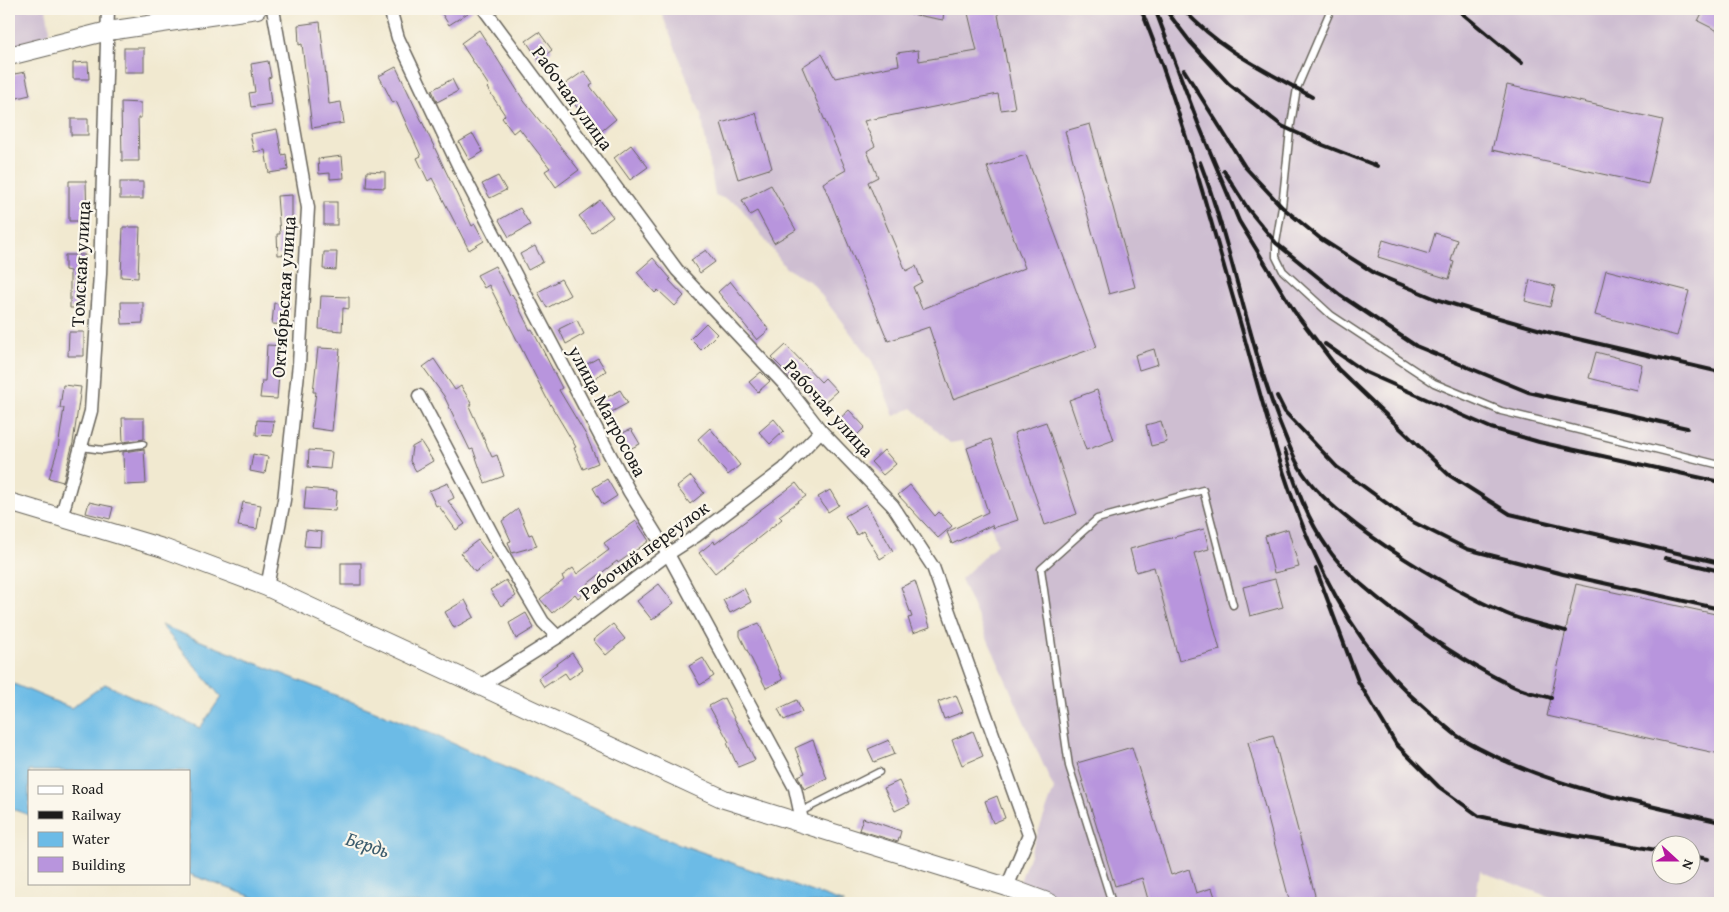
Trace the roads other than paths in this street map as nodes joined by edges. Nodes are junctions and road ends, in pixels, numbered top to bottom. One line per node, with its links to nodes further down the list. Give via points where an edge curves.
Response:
1 (108, 9): 7 (street, Томская улица)
2 (257, 9): 7 (street)
3 (273, 9): 17 (street, Октябрьская улица, via 308,208 298,374 284,500)
4 (390, 9): 16 (street, улица Матросова, via 398,38 460,169 625,483)
5 (484, 9): 10 (street, Рабочая улица, via 677,270 786,386)
6 (1331, 9): 13 (lane, via 1297,88 1276,243 1276,257 1283,271 1331,315 1434,383 1501,412)
7 (108, 31): 8 (street); 12 (street, Томская улица, via 100,274 90,411)
8 (9, 56)
9 (419, 396): 19 (street, via 501,551 543,622)
10 (821, 431): 16 (street, Рабочий переулок, via 784,469); 23 (street, Рабочая улица, via 893,506 933,567 1029,835)
11 (143, 444): 12 (lane, via 103,450)
12 (81, 447): 15 (street, Томская улица)
13 (1720, 465)
14 (9, 502): 15 (street)
15 (61, 518): 17 (street, via 163,548)
16 (668, 554): 19 (street, Рабочий переулок); 22 (street, улица Матросова, via 795,788)
17 (267, 587): 20 (street)
18 (1232, 605): 25 (lane, via 1203,490 1097,519 1041,569 1069,766)
19 (558, 637): 20 (street, Рабочий переулок)
20 (479, 687): 22 (street, via 724,799)
21 (879, 772): 22 (lane)
22 (801, 818): 23 (street)
23 (1007, 887): 24 (street)
24 (1050, 903)
25 (1112, 903)

